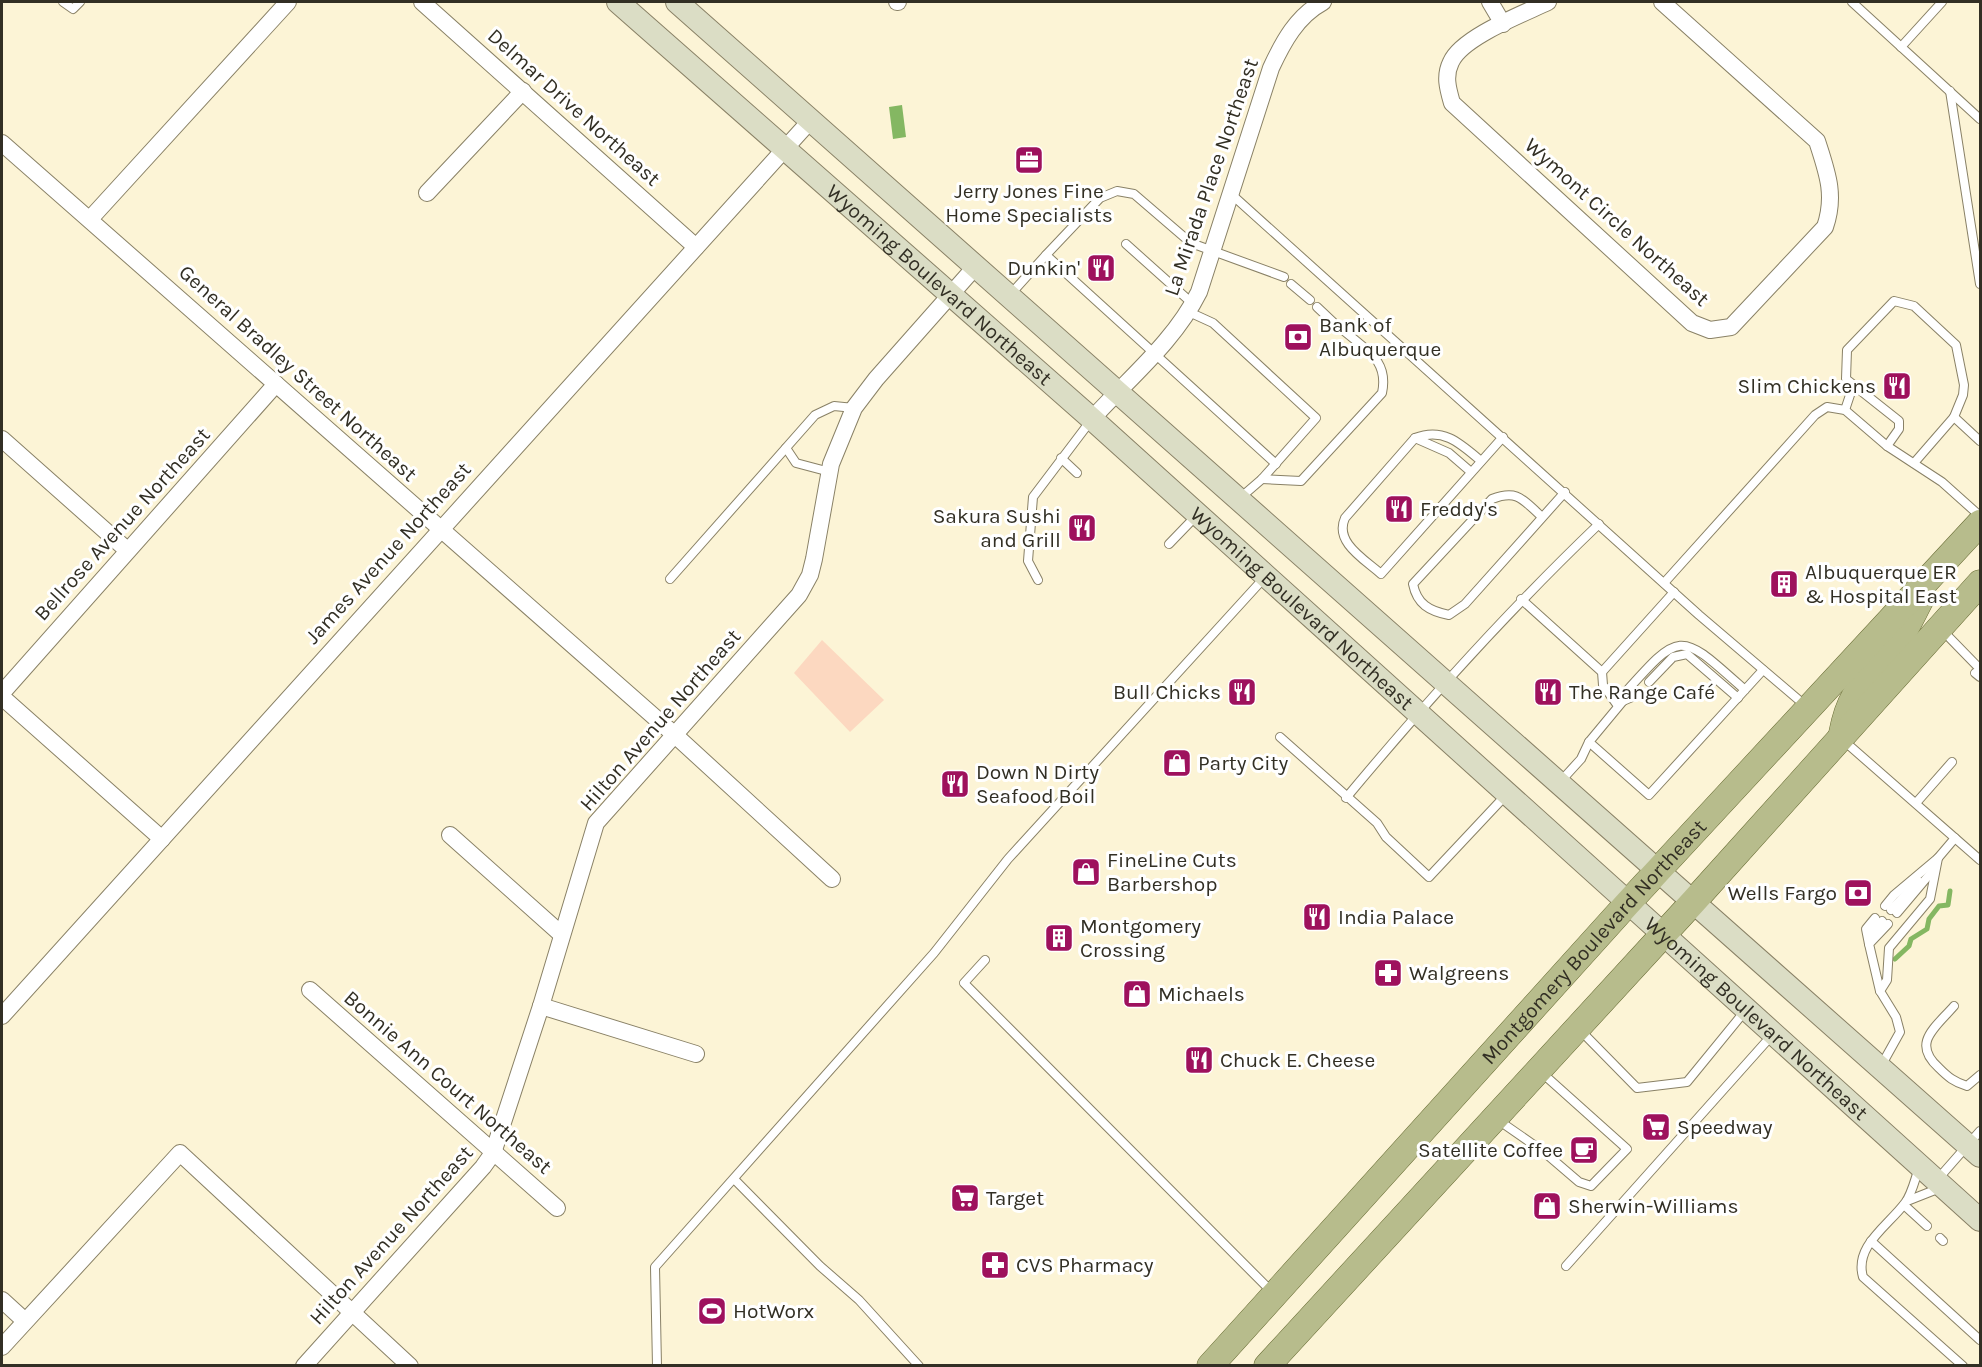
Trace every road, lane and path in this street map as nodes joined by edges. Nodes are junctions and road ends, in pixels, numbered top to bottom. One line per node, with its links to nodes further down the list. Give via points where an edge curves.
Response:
1 (63, 2): 2 (lane, via 73,9)
2 (80, 2)
3 (288, 2): 24 (street)
4 (422, 2): 16 (street, Delmar Drive Northeast)
5 (618, 2): 21 (main road, Wyoming Boulevard Northeast)
6 (677, 2): 19 (main road, Wyoming Boulevard Northeast)
7 (1323, 2): 23 (street, La Mirada Place Northeast, via 1284,39)
8 (1490, 2): 14 (street)
9 (1548, 2): 13 (street, Wymont Circle Northeast)
10 (1662, 2): 14 (street, Wymont Circle Northeast, via 1817,141 1827,172 1832,207 1826,227 1731,327 1710,330 1692,323 1452,103 1446,84 1450,63 1460,48)
11 (1852, 2): 15 (lane)
12 (1942, 2): 15 (lane)
13 (1524, 7): 14 (street, Wymont Circle Northeast)
14 (1503, 24)
15 (1901, 47): 17 (lane)
16 (523, 91): 22 (street); 26 (street, Delmar Drive Northeast)
17 (1950, 91): 18 (lane); 32 (lane)
18 (1980, 119)
19 (810, 121): 21 (street, James Avenue Northeast); 29 (main road, Wyoming Boulevard Northeast)
20 (2, 143): 24 (street, General Bradley Street Northeast)
21 (785, 149): 26 (street, James Avenue Northeast); 33 (main road, Wyoming Boulevard Northeast)
22 (427, 193)
23 (1230, 193): 27 (street, La Mirada Place Northeast); 48 (lane)
24 (90, 219): 41 (street, General Bradley Street Northeast)
25 (1126, 244): 37 (lane)
26 (696, 247): 69 (street, James Avenue Northeast)
27 (1212, 252): 28 (lane, via 1191,243 1134,194 1117,191 1100,198); 30 (lane); 37 (street, La Mirada Place Northeast)
28 (1046, 255): 34 (lane); 40 (lane)
29 (976, 266): 33 (street, Hilton Avenue Northeast); 34 (main road, Wyoming Boulevard Northeast)
30 (1284, 277)
31 (1291, 284): 35 (lane)
32 (1980, 284)
33 (950, 295): 44 (street, Hilton Avenue Northeast); 47 (main road, Wyoming Boulevard Northeast)
34 (1008, 296): 43 (main road, Wyoming Boulevard Northeast)
35 (1310, 300)
36 (1317, 307): 38 (lane)
37 (1191, 308): 40 (street, La Mirada Place Northeast); 57 (lane, via 1213,323 1316,418)
38 (1335, 324)
39 (1343, 330): 61 (lane, via 1383,366 1383,393 1301,481)
40 (1154, 354): 43 (street, La Mirada Place Northeast); 57 (lane)
41 (276, 384): 69 (street, General Bradley Street Northeast); 71 (street, Bellrose Avenue Northeast)
42 (1853, 386): 45 (lane); 46 (lane, via 1846,379 1847,350 1894,301 1914,306 1956,345 1964,385); 52 (lane, via 1899,421 1899,429)
43 (1116, 393): 47 (street, La Mirada Place Northeast); 63 (main road, Wyoming Boulevard Northeast)
44 (854, 408): 53 (lane, via 827,408 815,415); 58 (street, Hilton Avenue Northeast)
45 (1845, 410): 52 (lane); 76 (lane, via 1827,407 1815,415)
46 (1954, 417): 51 (lane); 56 (lane)
47 (1092, 419): 54 (lane); 64 (main road, Wyoming Boulevard Northeast)
48 (1503, 437): 55 (lane); 62 (lane)
49 (1415, 438): 55 (lane, via 1439,433 1452,438); 59 (lane, via 1449,453); 59 (lane, via 1341,527 1344,539 1381,574)
50 (2, 439): 71 (street)
51 (1980, 441)
52 (1887, 446): 56 (lane)
53 (786, 448): 58 (lane, via 795,463); 74 (lane)
54 (1061, 458): 60 (lane); 75 (lane, via 1033,497 1028,561)
55 (1481, 461): 59 (lane)
56 (1914, 463): 65 (lane)
57 (1275, 464): 61 (lane)
58 (830, 472): 93 (street, Hilton Avenue Northeast, via 814,559 799,595)
59 (1471, 472)
60 (1077, 473)
61 (1262, 479): 63 (lane)
62 (1564, 492): 66 (lane); 68 (lane)
63 (1238, 500): 85 (main road, Wyoming Boulevard Northeast)
64 (1197, 514): 70 (lane); 73 (main road, Wyoming Boulevard Northeast)
65 (1980, 516)
66 (1542, 517): 66 (lane, via 1465,604 1449,615 1431,612 1415,597 1413,584 1492,499 1507,493 1518,495)
67 (1980, 523): 72 (main road, Montgomery Boulevard Northeast)
68 (1599, 524): 76 (lane); 79 (lane)
69 (440, 528): 93 (street, General Bradley Street Northeast); 104 (street, James Avenue Northeast)
70 (1169, 544)
71 (127, 550): 87 (street, Bellrose Avenue Northeast)
72 (1938, 567): 91 (main road, Montgomery Boulevard Northeast); 95 (main road, via 1896,645 1857,688 1848,705)
73 (1266, 576): 92 (main road, Wyoming Boulevard Northeast); 131 (lane, via 1008,859 934,953)
74 (669, 579)
75 (1038, 580)
76 (1664, 583): 78 (lane)
77 (1980, 583): 80 (main road)
78 (1674, 592): 81 (lane); 82 (lane)
79 (1521, 599): 82 (lane); 85 (lane)
80 (1940, 628): 83 (lane); 95 (main road)
81 (1763, 670): 86 (lane); 91 (lane)
82 (1602, 672): 90 (lane, via 1603,685)
83 (1979, 673)
84 (1649, 682): 89 (lane, via 1672,657 1687,654)
85 (1447, 684): 92 (lane); 98 (main road, Wyoming Boulevard Northeast)
86 (1745, 690): 89 (lane); 90 (lane, via 1705,654 1688,645 1672,646 1643,672)
87 (2, 695): 104 (street)
88 (1637, 695): 90 (lane)
89 (1738, 698): 96 (lane, via 1649,795)
90 (1621, 704): 96 (lane)
91 (1808, 708): 107 (main road, Montgomery Boulevard Northeast)
92 (1417, 713): 99 (main road, Wyoming Boulevard Northeast); 100 (lane)
93 (676, 736): 108 (street, General Bradley Street Northeast); 111 (street, Hilton Avenue Northeast, via 596,824)
94 (1280, 738): 100 (lane)
95 (1840, 738): 101 (lane); 109 (main road)
96 (1589, 742): 98 (lane, via 1581,759)
97 (1952, 762): 101 (lane)
98 (1559, 783): 107 (main road, Wyoming Boulevard Northeast)
99 (1507, 794): 100 (lane, via 1429,877 1386,837 1377,823); 110 (main road, Wyoming Boulevard Northeast)
100 (1346, 798)
101 (1916, 803): 103 (lane)
102 (450, 835): 111 (street)
103 (1955, 838): 105 (lane); 106 (lane)
104 (162, 839): 120 (street, James Avenue Northeast)
105 (1980, 860)
106 (1937, 862): 106 (lane, via 1891,910); 116 (lane, via 1930,899 1889,948 1887,980)
107 (1659, 870): 109 (main road, Wyoming Boulevard Northeast); 110 (main road, Montgomery Boulevard Northeast)
108 (832, 879)
109 (1694, 901): 112 (main road); 124 (main road, Wyoming Boulevard Northeast)
110 (1628, 904): 112 (main road, Wyoming Boulevard Northeast); 139 (main road, Montgomery Boulevard Northeast)
111 (561, 934): 117 (street, Hilton Avenue Northeast)
112 (1663, 935): 119 (main road, Wyoming Boulevard Northeast); 121 (main road)
113 (1869, 943): 113 (lane, via 1866,929 1882,921); 116 (lane)
114 (985, 960): 139 (lane, via 964,982)
115 (310, 990): 129 (street, Bonnie Ann Court Northeast)
116 (1880, 991): 124 (lane, via 1900,1032)
117 (541, 1006): 123 (street); 129 (street, Hilton Avenue Northeast)
118 (1954, 1006): 126 (lane, via 1927,1037 1928,1059 1954,1082 1967,1086)
119 (1746, 1009): 121 (lane, via 1687,1082 1636,1088); 122 (main road, Wyoming Boulevard Northeast)
120 (2, 1014)
121 (1578, 1028): 125 (main road)
122 (1773, 1034): 130 (main road, Wyoming Boulevard Northeast); 138 (lane)
123 (696, 1054)
124 (1881, 1067): 128 (main road, Wyoming Boulevard Northeast)
125 (1539, 1070): 127 (main road); 127 (lane, via 1627,1149 1592,1186 1579,1182)
126 (1980, 1076)
127 (1496, 1118): 150 (main road)
128 (1977, 1144): 132 (lane)
129 (493, 1153): 134 (street, Bonnie Ann Court Northeast); 141 (street, Hilton Avenue Northeast)
130 (1920, 1165): 132 (main road, Wyoming Boulevard Northeast); 133 (lane)
131 (734, 1179): 147 (lane, via 655,1267); 148 (lane, via 859,1300)
132 (1940, 1183): 133 (lane); 135 (main road, Wyoming Boulevard Northeast)
133 (1905, 1203): 136 (lane); 137 (lane)
134 (557, 1208)
135 (1980, 1220)
136 (1927, 1226)
137 (1871, 1241): 143 (lane); 151 (lane, via 1860,1265 1863,1277)
138 (1566, 1266)
139 (1274, 1294): 149 (main road, Montgomery Boulevard Northeast)
140 (2, 1300): 142 (street)
141 (354, 1312): 142 (street, via 180,1153); 145 (street, Hilton Avenue Northeast); 146 (street)
142 (25, 1321): 144 (street)
143 (1980, 1340)
144 (2, 1347)
145 (304, 1365)
146 (410, 1365)
147 (657, 1365)
148 (919, 1365)
149 (1210, 1365)
150 (1267, 1365)
151 (1962, 1365)

